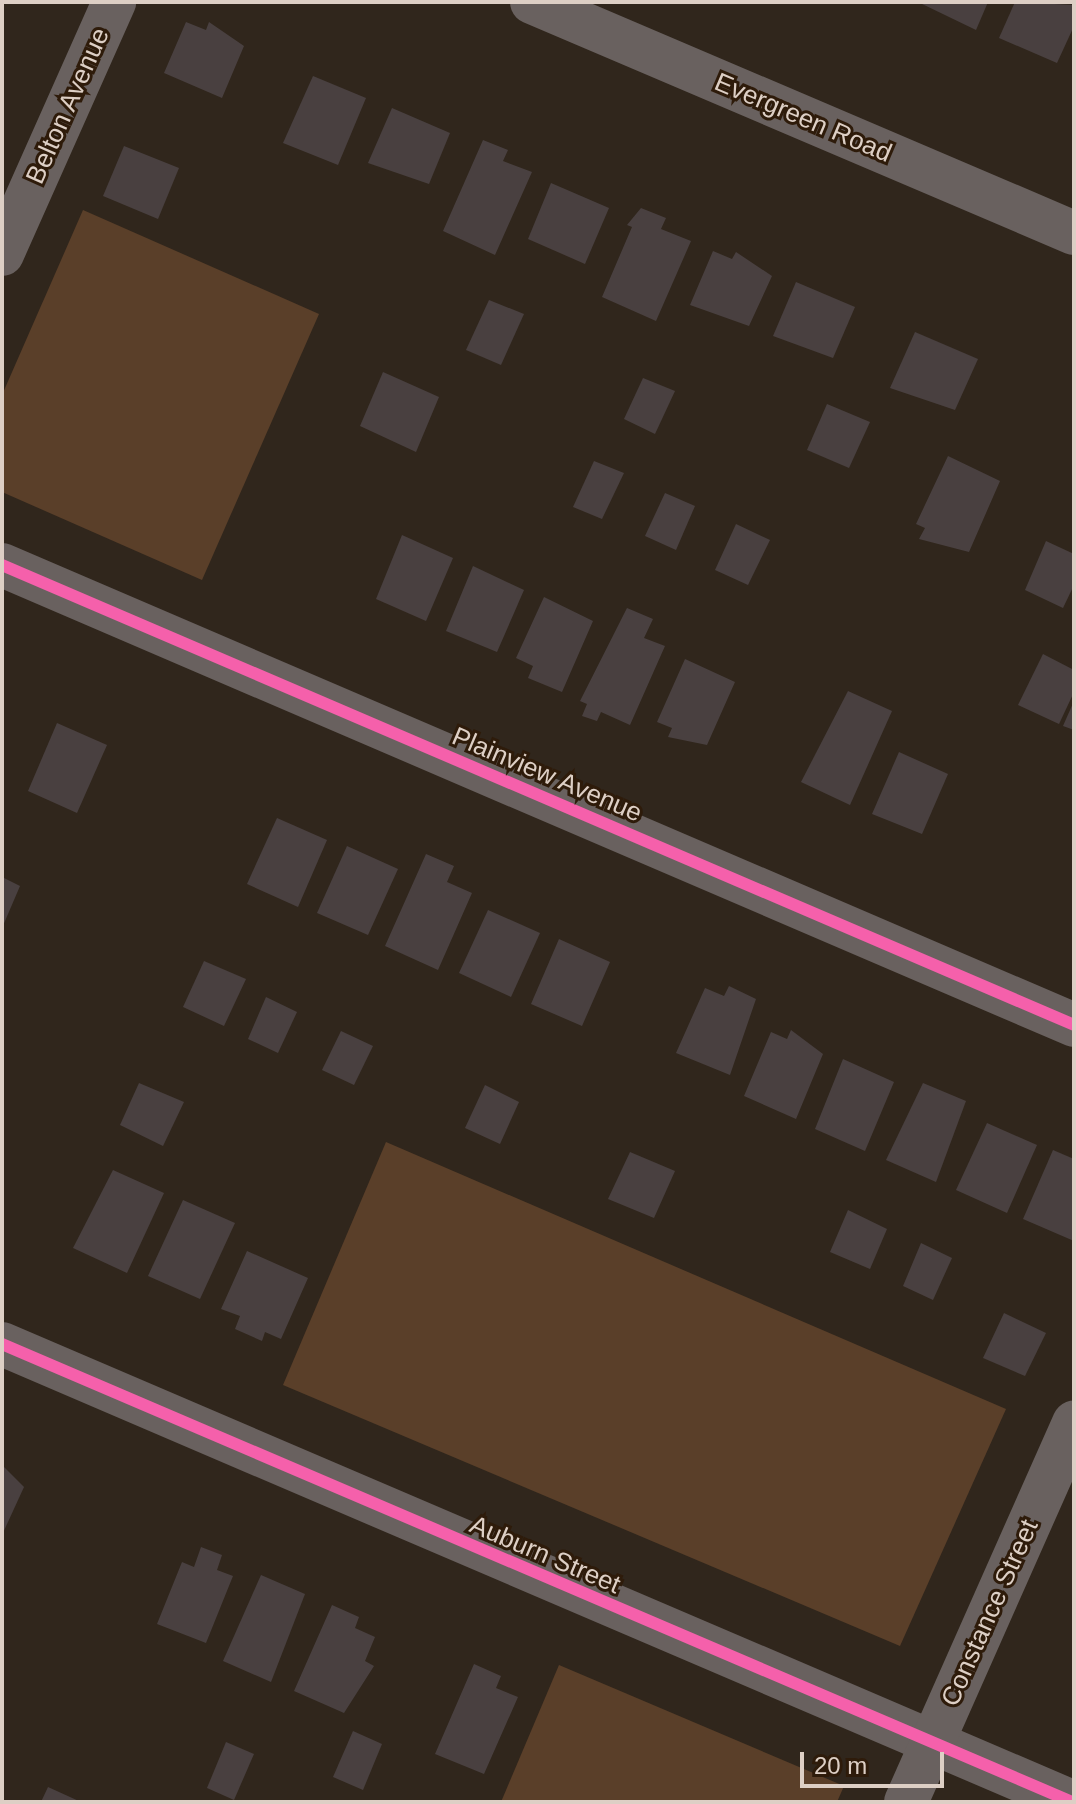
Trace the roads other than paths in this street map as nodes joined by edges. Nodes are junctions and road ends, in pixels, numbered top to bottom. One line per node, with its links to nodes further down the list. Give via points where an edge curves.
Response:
1 (114, 2): 4 (street, Belton Avenue)
2 (532, 2): 3 (street, Evergreen Road)
3 (1074, 233)
4 (2, 254)
5 (2, 565): 6 (street, Plainview Avenue)
6 (1074, 1025)
7 (2, 1344): 9 (street, Auburn Street)
8 (1074, 1423): 9 (street, Constance Street)
9 (933, 1742): 10 (street, Constance Street); 11 (street, Auburn Street)
10 (906, 1802)
11 (1072, 1802)

